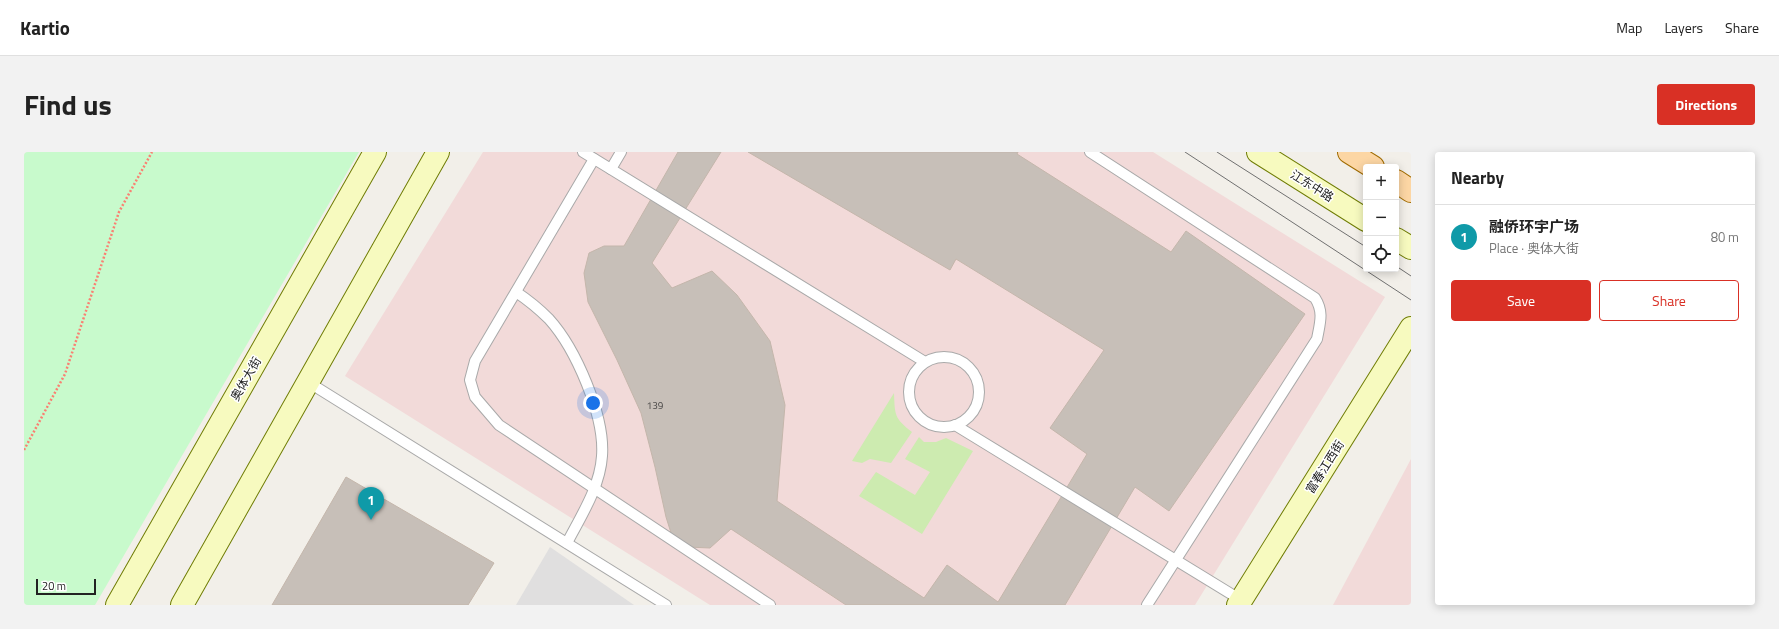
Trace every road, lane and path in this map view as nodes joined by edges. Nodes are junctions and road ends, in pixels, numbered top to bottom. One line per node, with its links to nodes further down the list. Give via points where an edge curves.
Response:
1 (152, 152): 22 (path, via 119,212 65,374)
2 (375, 152): 27 (main road, 奥体大街)
3 (438, 152): 20 (main road)
4 (583, 152): 9 (lane)
5 (621, 152): 11 (lane)
6 (1090, 152): 25 (lane, via 1316,298 1321,307 1317,338)
7 (1258, 152): 14 (main road, 江东中路)
8 (1349, 152): 10 (main road)
9 (594, 158): 11 (lane); 17 (lane)
10 (1368, 164)
11 (610, 169): 19 (lane)
12 (1399, 183): 13 (main road)
13 (1411, 190)
14 (1363, 218)
15 (1399, 241): 16 (main road)
16 (1411, 248)
17 (516, 292): 23 (lane, via 549,320 572,353 592,395 601,428 602,457); 23 (lane, via 475,361 470,380 475,397 498,425)
18 (1411, 328): 26 (main road, 富春江西街)
19 (925, 362): 21 (lane, via 910,380 910,402 923,420 933,425); 21 (lane, via 936,357 948,356 969,367 976,377 979,388 978,400 973,411)
20 (308, 382): 24 (lane); 28 (main road)
21 (955, 426): 25 (lane)
22 (24, 450)
23 (595, 489): 24 (lane); 30 (lane)
24 (567, 544): 29 (lane)
25 (1176, 560): 26 (lane); 31 (lane)
26 (1240, 602)
27 (117, 605)
28 (182, 605)
29 (666, 605)
30 (770, 605)
31 (1147, 605)

